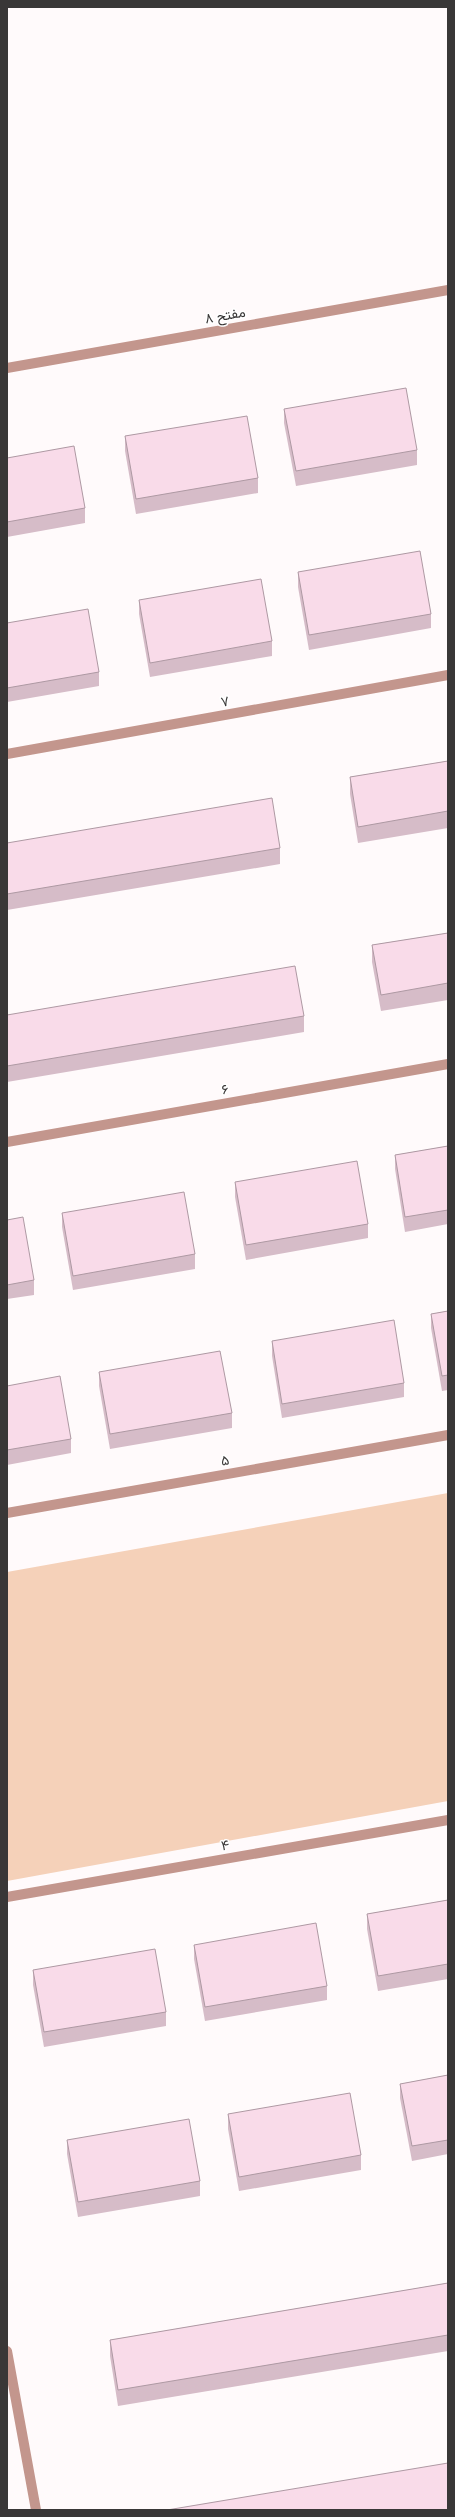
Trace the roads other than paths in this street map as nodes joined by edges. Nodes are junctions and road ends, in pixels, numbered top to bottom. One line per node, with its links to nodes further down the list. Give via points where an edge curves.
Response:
1 (448, 290): 2 (street, ۸ مفتح)
2 (7, 368)
3 (448, 675): 4 (street, ۷)
4 (7, 754)
5 (448, 1064): 6 (street, ۶)
6 (7, 1142)
7 (448, 1435): 8 (street, ۵)
8 (7, 1513)
9 (448, 1820): 10 (street, ۴)
10 (7, 1898)
11 (7, 2352): 12 (street)
12 (36, 2510)

